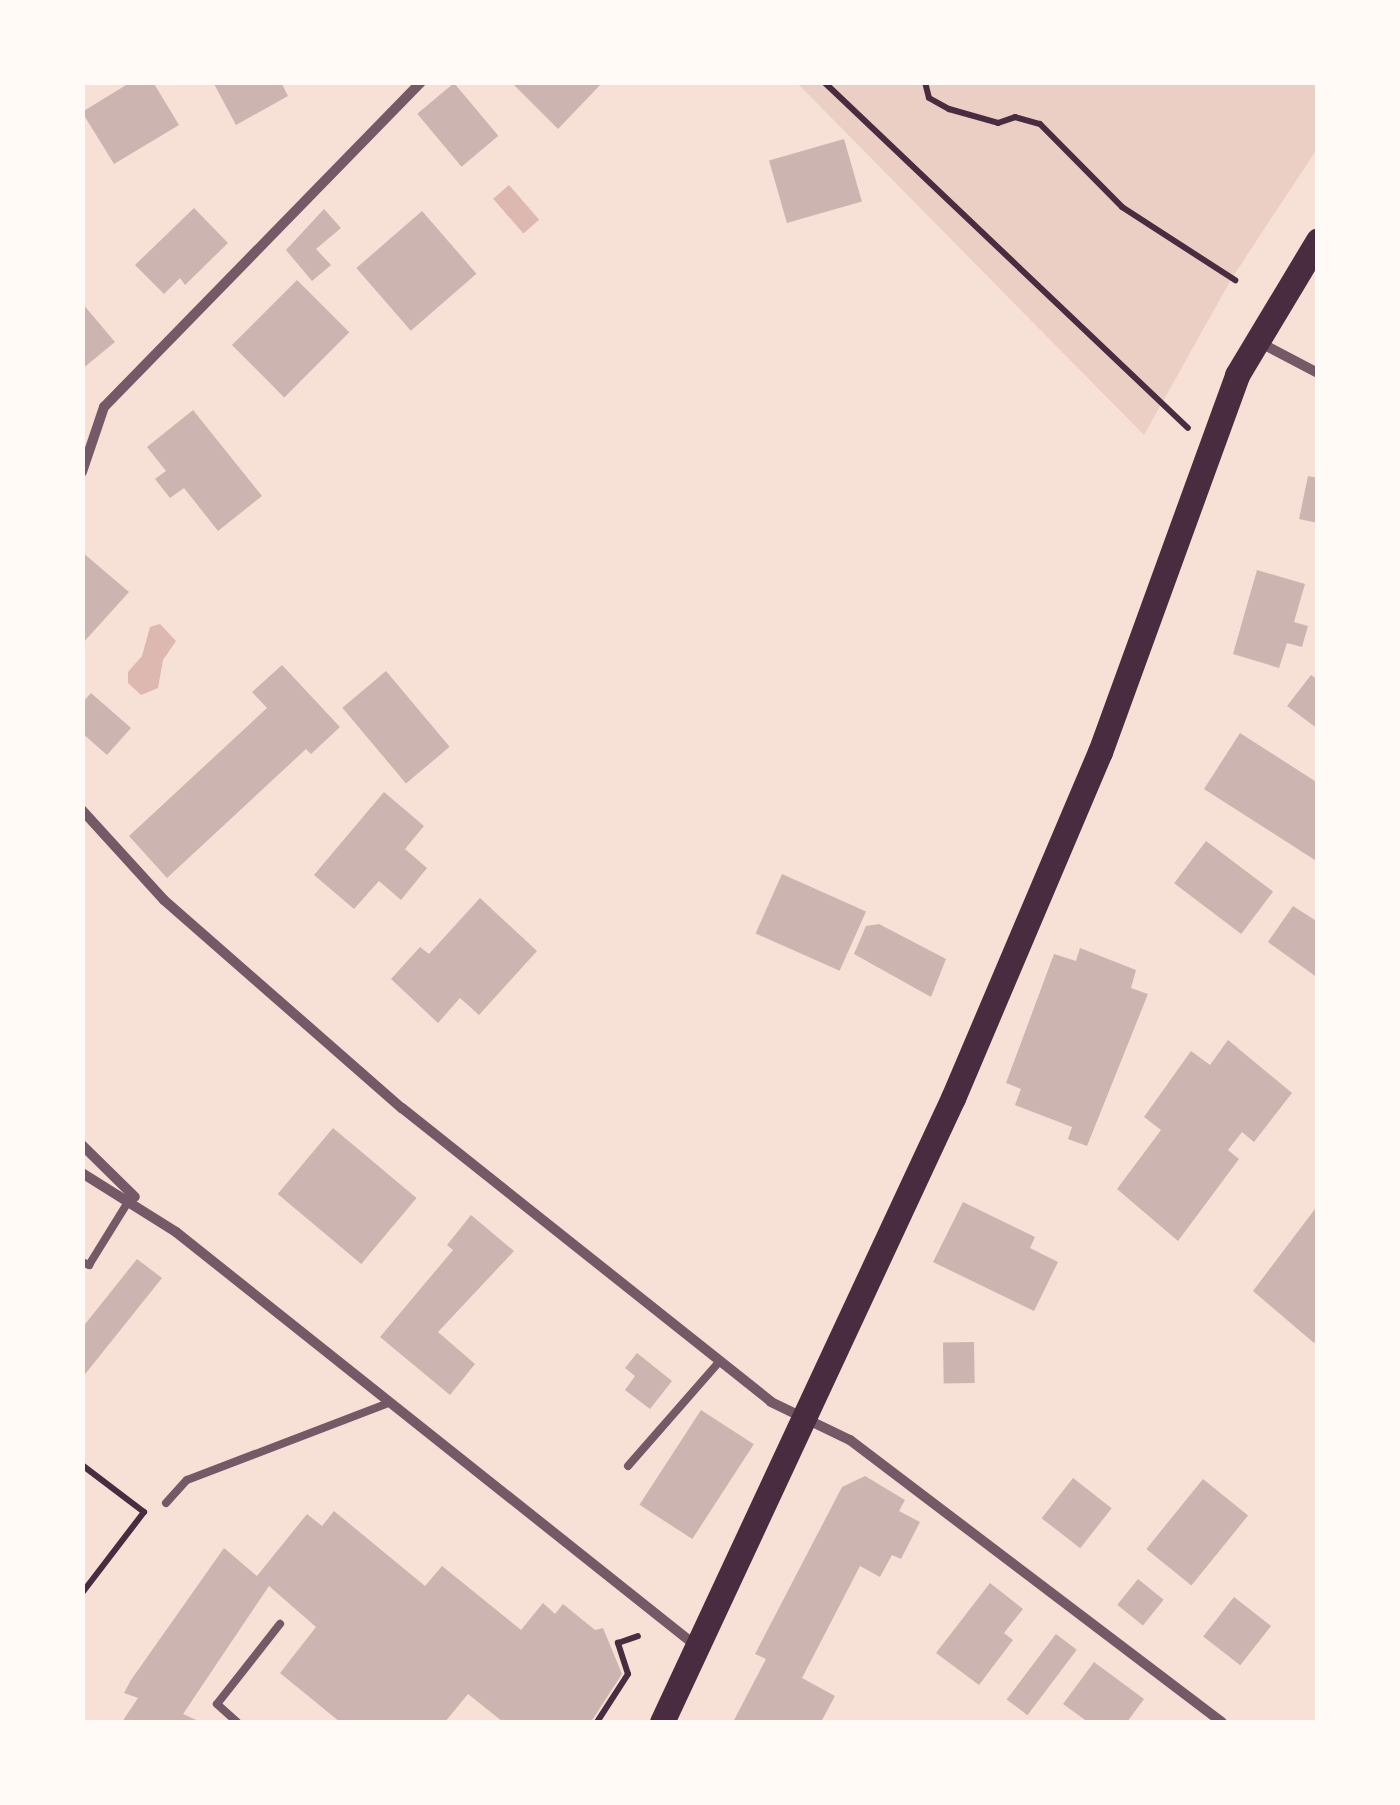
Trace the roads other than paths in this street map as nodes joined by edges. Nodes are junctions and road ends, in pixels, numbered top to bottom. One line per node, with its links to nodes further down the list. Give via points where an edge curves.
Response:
1 (421, 82): 5 (street, via 104,407)
2 (1318, 240): 3 (main road)
3 (1254, 340): 4 (street); 15 (main road, via 1208,444 1100,752)
4 (1318, 373)
5 (86, 447): 6 (street)
6 (82, 472)
7 (82, 810): 13 (street, via 164,900 402,1108)
8 (82, 1145): 11 (street)
9 (82, 1173): 10 (street)
10 (130, 1199): 11 (street); 12 (lane, via 89,1265)
11 (150, 1212): 14 (street)
12 (82, 1262)
13 (720, 1361): 15 (street, via 771,1402); 16 (lane)
14 (386, 1404): 17 (lane, via 187,1480); 19 (street)
15 (807, 1419): 19 (main road); 22 (street, via 850,1440)
16 (628, 1466)
17 (166, 1504)
18 (280, 1624): 20 (lane, via 217,1704)
19 (700, 1648): 21 (main road)
20 (237, 1722)
21 (662, 1722)
22 (1222, 1722)

